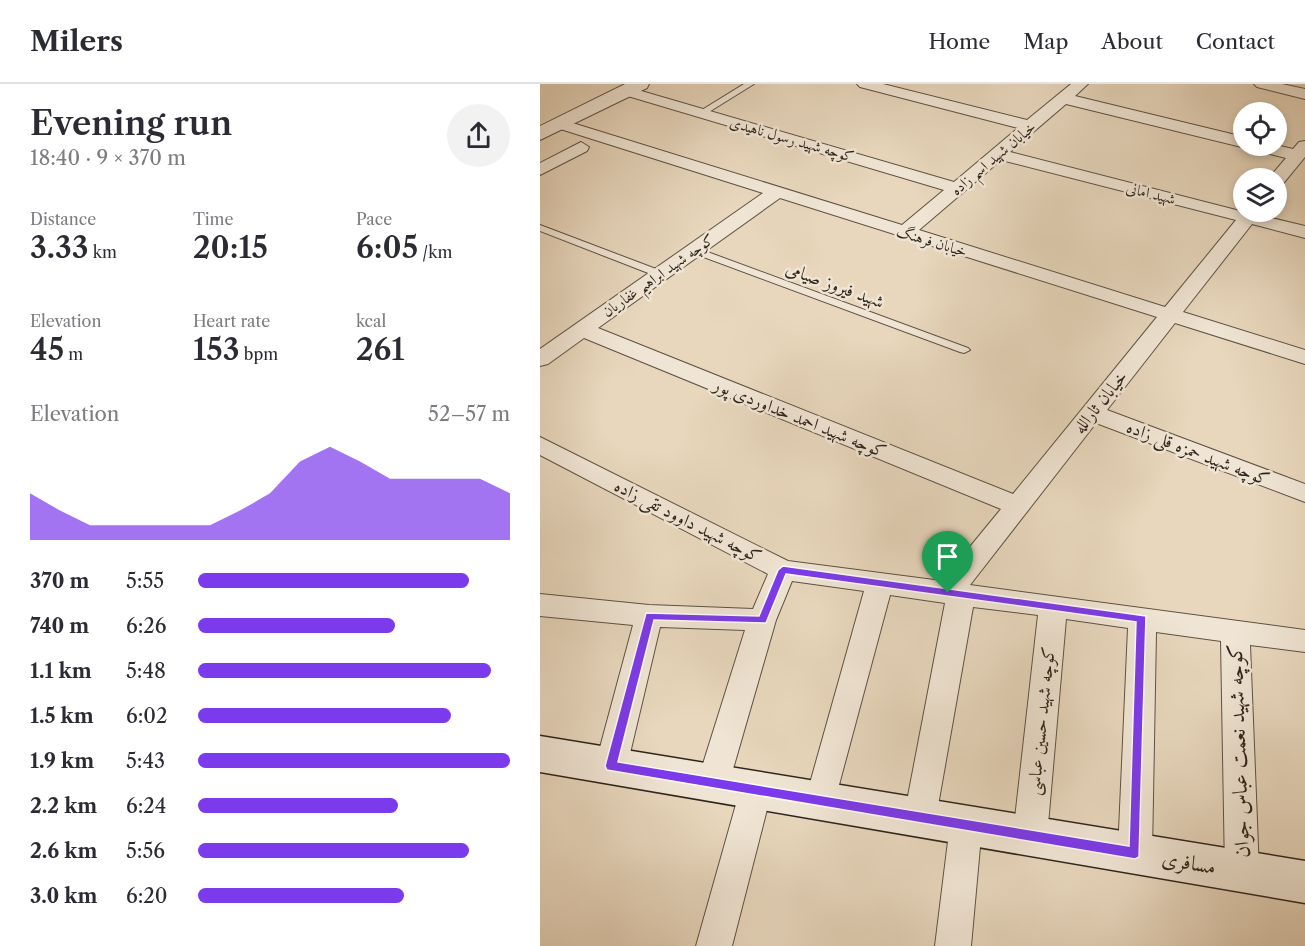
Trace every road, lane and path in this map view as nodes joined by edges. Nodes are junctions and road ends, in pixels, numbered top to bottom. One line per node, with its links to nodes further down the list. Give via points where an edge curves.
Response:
1 (750, 84): 8 (lane)
2 (865, 84): 10 (street)
3 (1080, 84): 7 (street, خیابان شهید اسم زاده)
4 (1262, 84): 6 (street)
5 (633, 88): 8 (street, کوچه شهید رسول ناهیدی); 9 (street)
6 (1305, 94)
7 (1063, 98): 10 (street, خیابان شهید اسم زاده); 12 (street)
8 (702, 113): 18 (street, کوچه شهید رسول ناهیدی)
9 (560, 124): 11 (street); 19 (street, خیابان فرهنگ)
10 (1031, 126): 15 (street, خیابان شهید اسم زاده)
11 (540, 134)
12 (1233, 139)
13 (581, 147): 17 (street)
14 (1301, 150): 16 (street)
15 (998, 154): 18 (street, خیابان شهید اسم زاده); 20 (street, شهید امانی)
16 (1286, 168)
17 (540, 170)
18 (957, 188): 24 (street, خیابان شهید اسم زاده)
19 (777, 192): 24 (street, خیابان فرهنگ); 26 (street, کوچه شهید ابراهیم غفاریان)
20 (1233, 210)
21 (1244, 222): 28 (street, خیابان ثارالله)
22 (1274, 222): 25 (street, شهید امانی)
23 (540, 228): 27 (lane)
24 (905, 232): 28 (street, خیابان فرهنگ)
25 (1305, 232)
26 (694, 250): 27 (street, کوچه شهید ابراهیم غفاریان); 30 (lane, شهید فیروز صیامی)
27 (660, 274): 29 (street, کوچه شهید ابراهیم غفاریان)
28 (1170, 315): 32 (street, خیابان فرهنگ); 33 (street, خیابان ثارالله)
29 (582, 329): 31 (street, کوچه شهید ابراهیم غفاریان); 36 (street, کوچه شهید احمد خداوردی پور)
30 (964, 350)
31 (541, 356)
32 (1305, 357)
33 (1092, 413): 35 (street, کوچه شهید حمزه قلی زاده); 36 (street, خیابان ثارالله)
34 (540, 445): 37 (street, کوچه شهید داوود تقی زاده)
35 (1305, 493)
36 (1018, 506): 39 (street, خیابان ثارالله)
37 (783, 570): 38 (street, کوچه شهید داوود تقی زاده); 44 (street)
38 (880, 583): 39 (street, کوچه شهید داوود تقی زاده); 51 (street)
39 (955, 594): 41 (street, کوچه شهید داوود تقی زاده); 52 (street)
40 (540, 605): 42 (street)
41 (1053, 607): 43 (street, کوچه شهید داوود تقی زاده); 54 (street, کوچه شهید حسین عباسی)
42 (649, 616): 44 (street); 48 (street)
43 (1142, 619): 45 (street, کوچه شهید داوود تقی زاده); 55 (street)
44 (762, 620): 49 (street)
45 (1235, 632): 46 (street, کوچه شهید داوود تقی زاده); 56 (street, کوچه شهید نعمت عباس جوان)
46 (1305, 641)
47 (540, 754): 48 (main road, مسافری)
48 (611, 766): 49 (main road, مسافری)
49 (713, 783): 50 (main road, مسافری)
50 (756, 790): 51 (main road, مسافری); 58 (street)
51 (821, 801): 52 (main road, مسافری)
52 (920, 817): 53 (main road, مسافری)
53 (966, 825): 54 (main road, مسافری); 59 (street)
54 (1030, 836): 55 (main road, مسافری)
55 (1135, 853): 56 (main road, مسافری)
56 (1242, 871): 57 (main road, مسافری)
57 (1305, 882)
58 (714, 946)
59 (953, 946)

